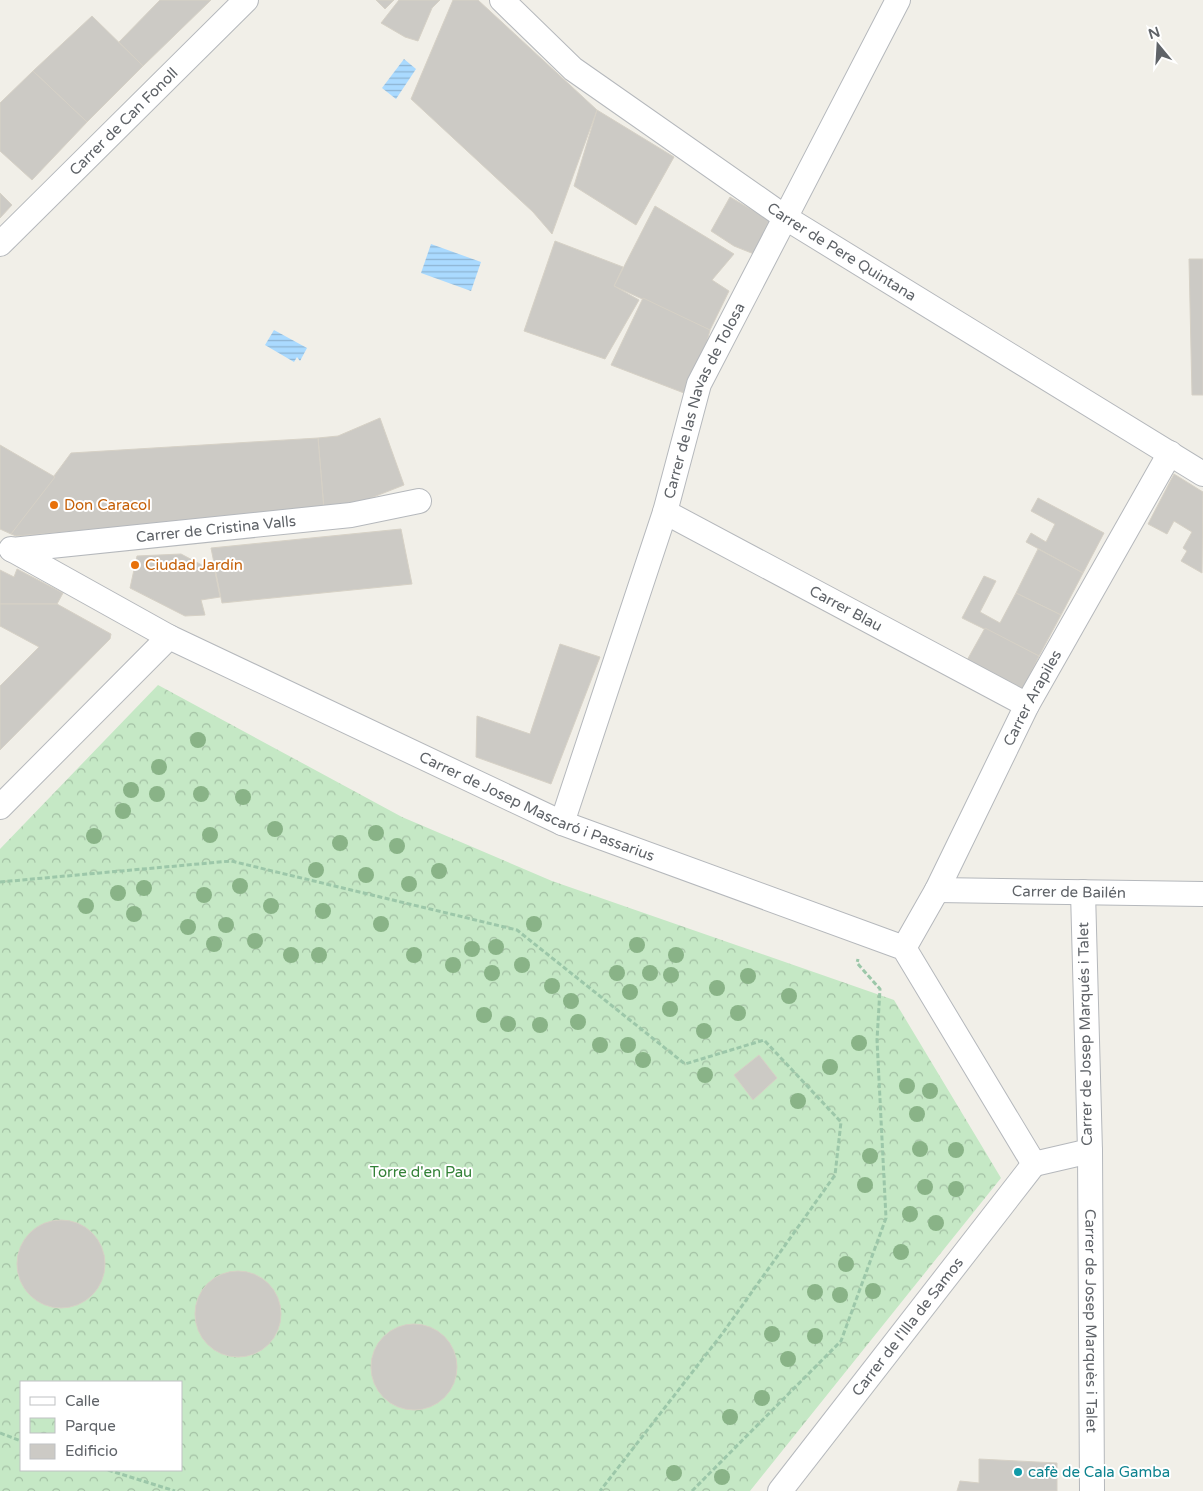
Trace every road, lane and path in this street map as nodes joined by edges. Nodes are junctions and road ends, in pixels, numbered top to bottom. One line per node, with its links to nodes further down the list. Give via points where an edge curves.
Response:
1 (246, 0): 5 (street, Carrer de Can Fonoll)
2 (502, 0): 4 (street, Carrer de Pere Quintana, via 573,69)
3 (898, 0): 4 (street, Carrer de las Navas de Tolosa)
4 (786, 218): 6 (street, Carrer de Pere Quintana); 9 (street, Carrer de las Navas de Tolosa, via 699,384)
5 (0, 244)
6 (1170, 453): 7 (street, Carrer de Pere Quintana); 12 (street, Carrer Arapiles)
7 (1203, 474)
8 (420, 501): 10 (street, Carrer de Cristina Valls, via 352,515)
9 (665, 512): 12 (street, Carrer Blau); 14 (street, Carrer de las Navas de Tolosa)
10 (6, 547): 11 (street, Carrer de Josep Mascaró i Passarius)
11 (169, 637): 13 (street); 14 (street, Carrer de Josep Mascaró i Passarius)
12 (1027, 705): 16 (street, Carrer Arapiles)
13 (0, 807)
14 (562, 823): 19 (street, Carrer de Josep Mascaró i Passarius)
15 (0, 882): 27 (path, via 231,861 516,930 685,1064 764,1040 841,1122 835,1175 722,1334)
16 (937, 890): 17 (street, Carrer de Bailén); 20 (street, Carrer Arapiles)
17 (1083, 892): 18 (street, Carrer de Bailén); 21 (street, Carrer de Josep Marqués i Talet)
18 (1203, 894)
19 (868, 935): 20 (street, Carrer de Josep Mascaró i Passarius); 28 (path, via 857,963 880,989 877,1040 886,1218 841,1340)
20 (904, 948): 22 (street)
21 (1090, 1151): 22 (street, Carrer de Josep Marqués i Talet); 30 (street, Carrer de Josep Marquès i Talet)
22 (1034, 1164): 29 (street, Carrer de l'Illa de Samos)
23 (0, 1433): 24 (path)
24 (20, 1441)
25 (111, 1471): 26 (path)
26 (175, 1491)
27 (600, 1491)
28 (692, 1491)
29 (780, 1491)
30 (1092, 1491)

